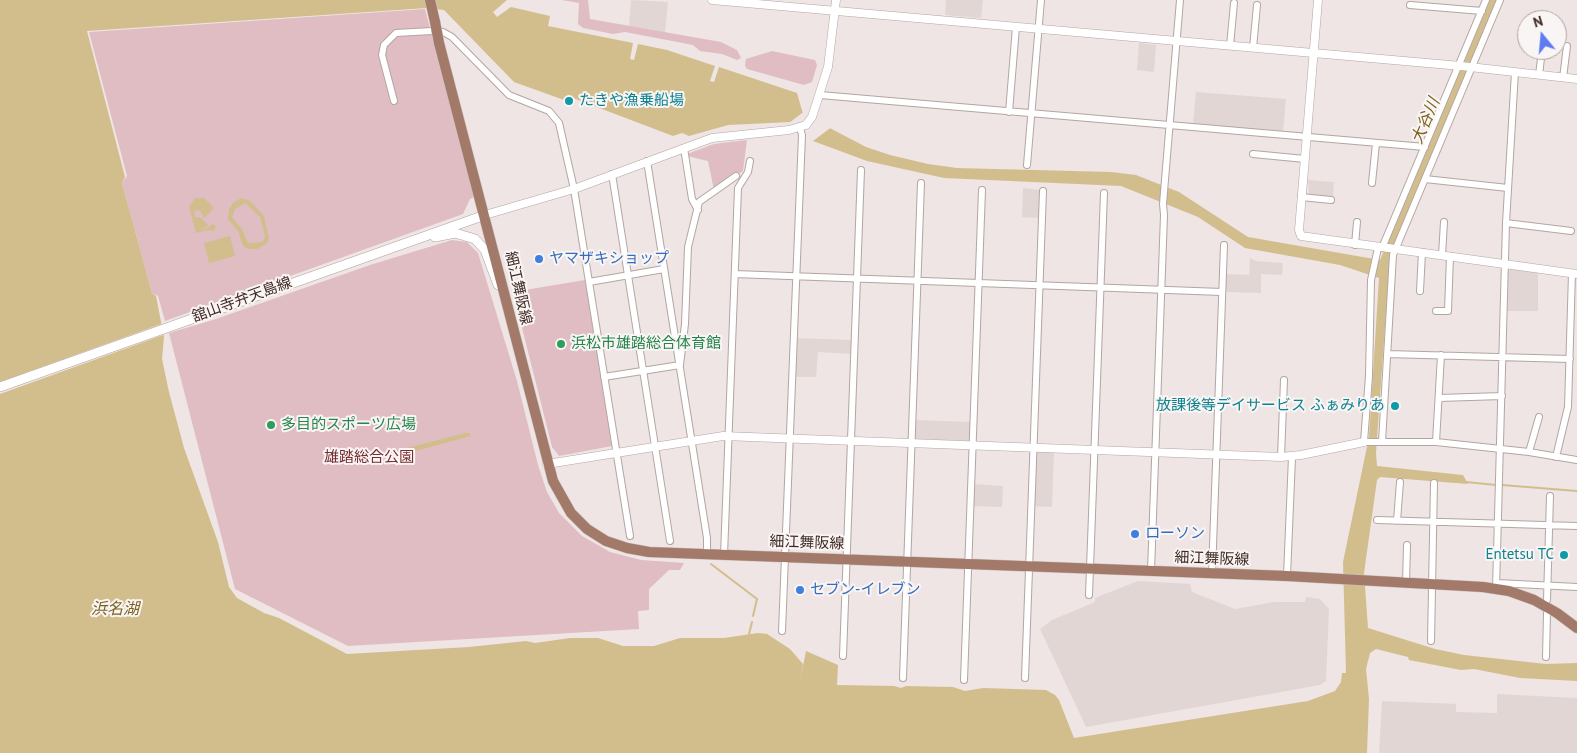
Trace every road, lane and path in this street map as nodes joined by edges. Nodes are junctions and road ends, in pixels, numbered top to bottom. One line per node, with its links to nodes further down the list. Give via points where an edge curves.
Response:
1 (430, 0): 14 (main road, 細江舞阪線)
2 (712, 0): 12 (street)
3 (836, 0): 12 (street)
4 (1042, 0): 16 (street)
5 (1180, 0): 18 (street)
6 (1318, 0): 21 (street)
7 (1486, 0): 13 (street)
8 (1500, 0): 25 (street)
9 (1234, 4): 19 (street)
10 (1257, 5): 20 (street)
11 (1410, 5): 13 (street)
12 (835, 11): 15 (street); 30 (street, via 830,60)
13 (1482, 11): 24 (street)
14 (433, 22): 31 (street, via 396,33 384,45 382,55); 59 (main road, 細江舞阪線, bridge)
15 (1016, 27): 16 (street); 32 (street)
16 (1039, 29): 18 (street); 33 (street)
17 (443, 32): 52 (street, via 452,37 509,95 549,111 557,118)
18 (1176, 41): 19 (street); 34 (street)
19 (1230, 46): 20 (street)
20 (1253, 48): 21 (street)
21 (1314, 53): 24 (street); 36 (street)
22 (1541, 60): 27 (street)
23 (1565, 60): 28 (street)
24 (1460, 66): 25 (street); 38 (street)
25 (1471, 67): 26 (street); 48 (street)
26 (1515, 72): 27 (street); 51 (street)
27 (1539, 75): 28 (street)
28 (1563, 78): 29 (street)
29 (1577, 79)
30 (820, 96): 32 (street); 35 (street, via 812,118)
31 (394, 101)
32 (1009, 112): 33 (street)
33 (1032, 114): 34 (street); 44 (street)
34 (1169, 125): 36 (street); 84 (street)
35 (801, 131): 39 (street, via 720,136); 77 (street)
36 (1307, 137): 37 (street); 41 (street)
37 (1376, 143): 38 (street); 49 (street)
38 (1425, 147): 66 (street)
39 (684, 148): 42 (street); 58 (street, via 692,199)
40 (1253, 154): 41 (street)
41 (1305, 159): 56 (street)
42 (647, 161): 46 (street); 73 (street)
43 (750, 161): 75 (street, via 738,188)
44 (1027, 165)
45 (861, 170): 78 (street)
46 (612, 174): 52 (street); 76 (street)
47 (736, 176): 58 (street, via 699,202)
48 (1425, 179): 51 (street); 68 (street)
49 (1372, 182)
50 (921, 183): 79 (street)
51 (1508, 188): 62 (street)
52 (574, 189): 59 (street); 80 (street)
53 (982, 190): 81 (street)
54 (1043, 191): 82 (street)
55 (1104, 193): 83 (street)
56 (1302, 197): 57 (street); 65 (street, via 1301,236)
57 (1331, 200)
58 (698, 210): 93 (street, via 688,247)
59 (485, 215): 67 (main road, 舘山寺弁天島線); 88 (main road, 細江舞阪線)
60 (1357, 222): 65 (street)
61 (1444, 222): 70 (street)
62 (1506, 223): 63 (street); 72 (street)
63 (1571, 231)
64 (1224, 245): 86 (street)
65 (1355, 245): 66 (street)
66 (1382, 248): 68 (street); 105 (street, via 1376,258 1372,278)
67 (385, 249): 88 (main road, via 450,234 470,236 485,250); 97 (main road, 舘山寺弁天島線)
68 (1395, 249): 69 (street); 89 (street)
69 (1422, 252): 70 (street); 85 (street)
70 (1442, 255): 71 (street)
71 (1450, 256): 72 (street); 87 (street, via 1448,311)
72 (1505, 264): 74 (street); 91 (street)
73 (664, 269): 76 (street); 93 (street)
74 (1574, 273): 92 (street)
75 (735, 274): 77 (street); 101 (street)
76 (627, 275): 80 (street); 94 (street)
77 (796, 277): 78 (street); 102 (street)
78 (857, 279): 79 (street); 104 (street)
79 (918, 281): 81 (street); 108 (street)
80 (588, 282): 95 (street)
81 (978, 283): 82 (street); 109 (street)
82 (1040, 286): 83 (street); 111 (street)
83 (1100, 288): 84 (street); 112 (street)
84 (1161, 290): 86 (street); 115 (street)
85 (1420, 290)
86 (1222, 292): 117 (street)
87 (1436, 310)
88 (509, 314): 122 (main road, 細江舞阪線)
89 (1387, 354): 90 (street); 106 (street)
90 (1441, 355): 91 (street); 99 (street)
91 (1503, 357): 92 (street); 98 (street)
92 (1570, 358): 120 (street, via 1568,407)
93 (680, 365): 94 (street); 103 (street)
94 (642, 371): 95 (street); 110 (street)
95 (604, 377): 114 (street)
96 (1284, 380): 118 (street)
97 (0, 387)
98 (1502, 396): 99 (street); 113 (street)
99 (1439, 398): 107 (street)
100 (1539, 416): 116 (street)
101 (729, 436): 102 (street); 103 (street); 136 (street)
102 (790, 438): 104 (street); 137 (street)
103 (692, 440): 110 (street); 135 (street, via 707,538)
104 (851, 441): 108 (street); 138 (street)
105 (1365, 442): 106 (street); 119 (street)
106 (1380, 442): 107 (street)
107 (1436, 442): 113 (street)
108 (912, 443): 109 (street); 139 (street)
109 (972, 445): 111 (street); 140 (street)
110 (654, 446): 114 (street); 133 (street)
111 (1034, 447): 112 (street); 141 (street)
112 (1094, 449): 115 (street); 142 (street)
113 (1500, 450): 116 (street); 129 (street)
114 (616, 452): 122 (street); 132 (street)
115 (1155, 452): 117 (street); 143 (street)
116 (1529, 452): 120 (street)
117 (1216, 454): 118 (street); 144 (street)
118 (1281, 457): 119 (street)
119 (1292, 457): 145 (street)
120 (1556, 457): 121 (street)
121 (1577, 460)
122 (547, 464): 135 (main road, 細江舞阪線, via 567,508 600,537 634,550)
123 (1400, 482): 127 (street)
124 (1434, 483): 128 (street)
125 (1550, 496): 130 (street)
126 (1377, 520): 127 (street)
127 (1397, 521): 128 (street)
128 (1433, 522): 129 (street); 147 (street)
129 (1498, 524): 130 (street); 148 (street)
130 (1549, 526): 131 (street); 149 (street)
131 (1577, 526)
132 (630, 536)
133 (670, 541)
134 (1407, 545): 146 (street)
135 (706, 554): 136 (main road, 細江舞阪線)
136 (724, 555): 137 (main road, 細江舞阪線)
137 (785, 557): 138 (main road, 細江舞阪線); 154 (street)
138 (846, 560): 139 (main road, 細江舞阪線); 156 (street)
139 (907, 562): 140 (main road, 細江舞阪線); 158 (street)
140 (968, 564): 141 (main road, 細江舞阪線); 160 (street)
141 (1029, 567): 142 (main road, 細江舞阪線); 159 (street)
142 (1090, 569): 143 (main road, 細江舞阪線); 151 (street)
143 (1151, 571): 144 (main road, 細江舞阪線)
144 (1212, 574): 145 (main road, 細江舞阪線)
145 (1287, 576): 146 (main road, 細江舞阪線)
146 (1406, 584): 147 (main road, 細江舞阪線)
147 (1432, 585): 148 (main road, 細江舞阪線); 155 (street)
148 (1496, 586): 149 (street); 152 (main road, 細江舞阪線)
149 (1548, 586): 150 (street); 152 (street)
150 (1577, 587)
151 (1089, 595)
152 (1548, 604): 153 (main road, 細江舞阪線); 157 (street)
153 (1577, 628)
154 (782, 631)
155 (1431, 642)
156 (843, 656)
157 (1546, 656)
158 (903, 678)
159 (1025, 678)
160 (964, 680)

